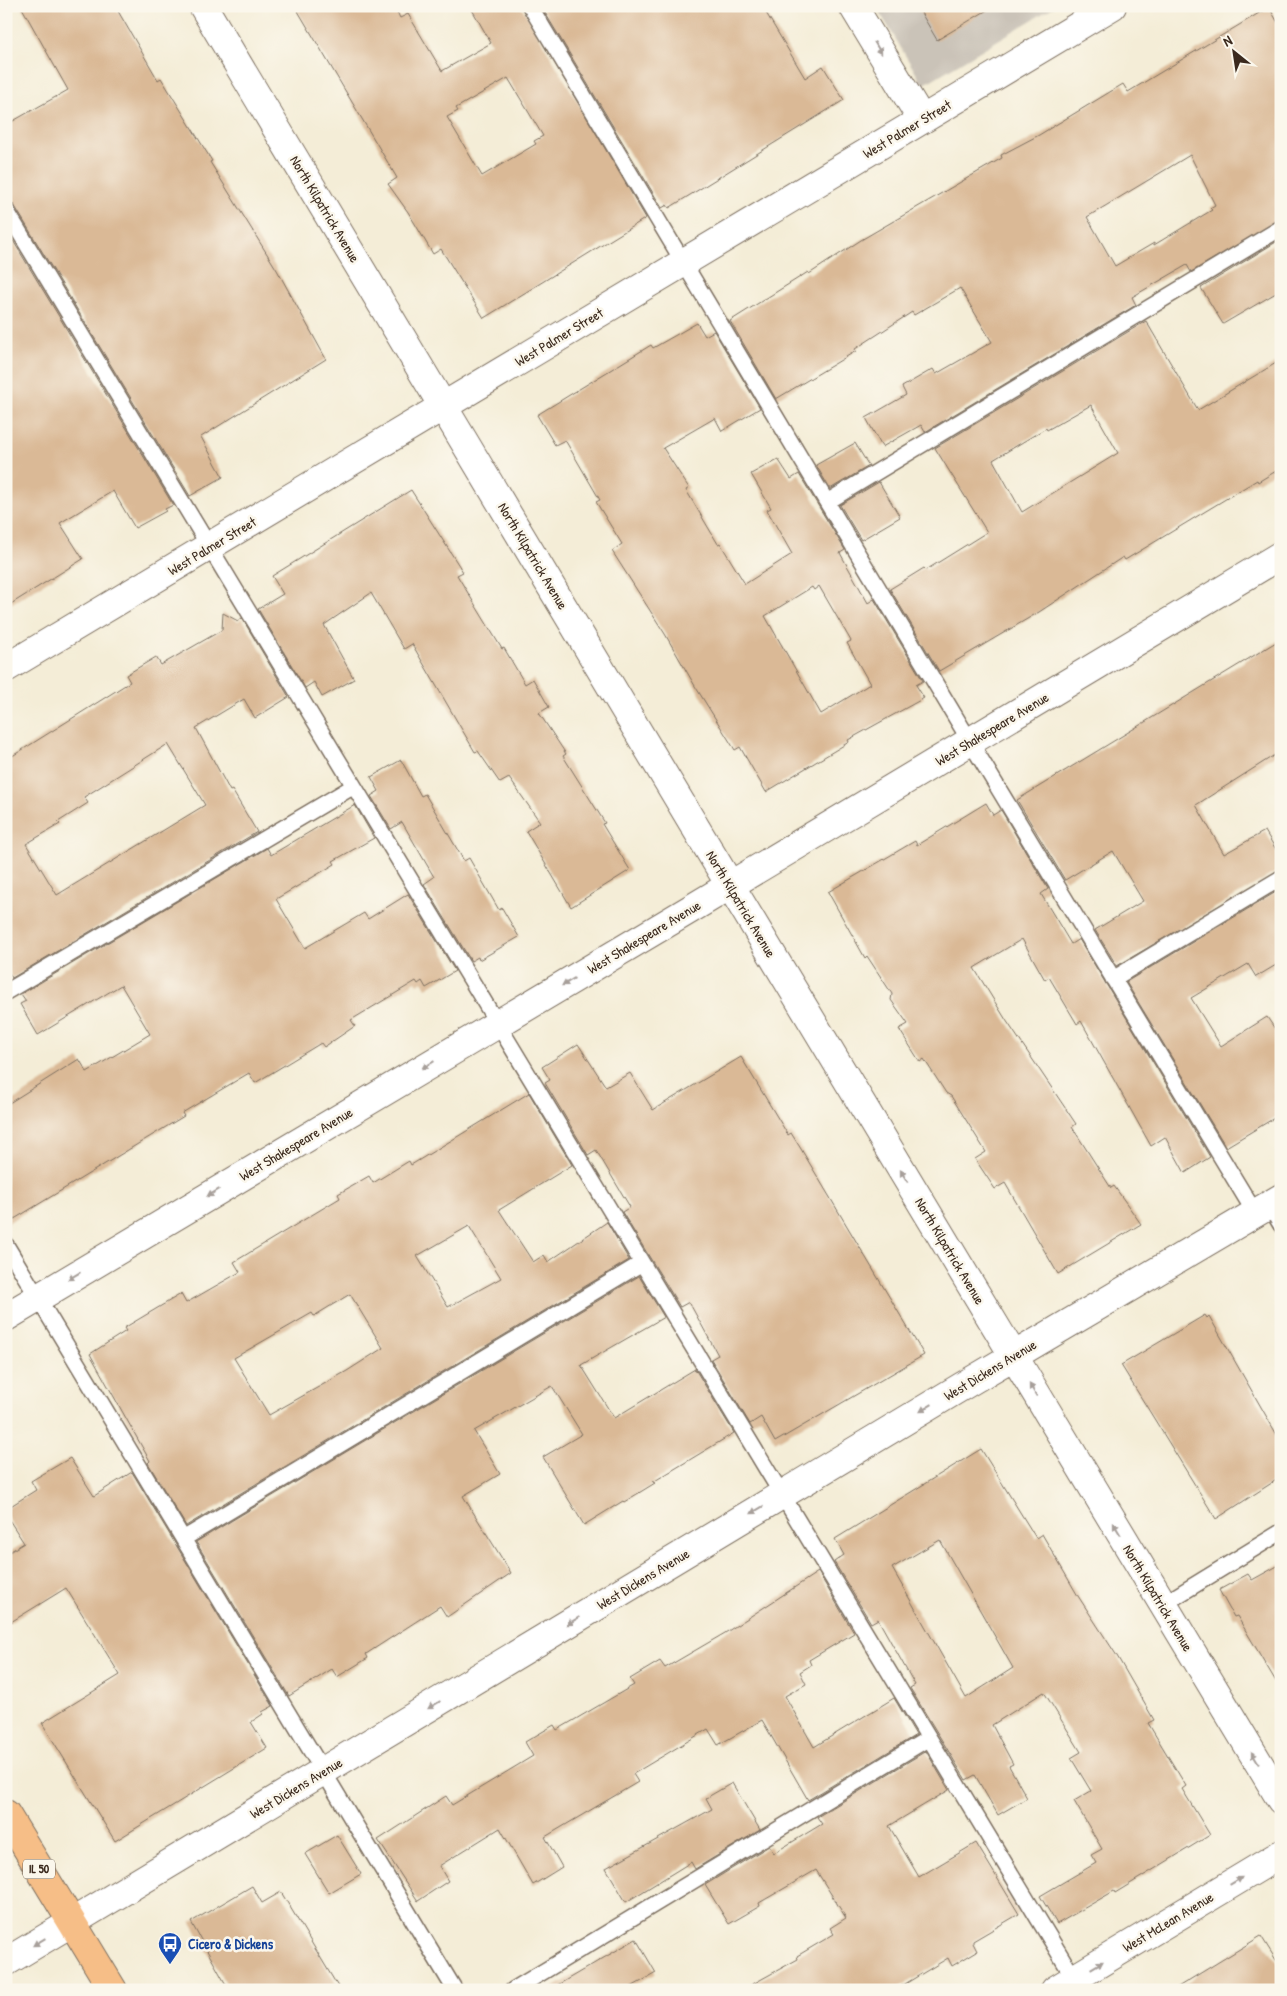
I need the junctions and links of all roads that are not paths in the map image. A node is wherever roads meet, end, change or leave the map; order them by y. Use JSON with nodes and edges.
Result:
{"nodes":[{"id":1,"x":203,"y":6,"type":"edge"},
{"id":2,"x":530,"y":6,"type":"edge"},
{"id":3,"x":853,"y":6,"type":"edge"},
{"id":4,"x":1112,"y":6,"type":"edge"},
{"id":5,"x":922,"y":120,"type":"junction"},
{"id":6,"x":6,"y":210,"type":"edge"},
{"id":7,"x":1281,"y":228,"type":"edge"},
{"id":8,"x":683,"y":263,"type":"junction"},
{"id":9,"x":444,"y":407,"type":"junction"},
{"id":10,"x":827,"y":502,"type":"junction"},
{"id":11,"x":210,"y":547,"type":"junction"},
{"id":12,"x":1281,"y":556,"type":"edge"},
{"id":13,"x":6,"y":668,"type":"edge"},
{"id":14,"x":970,"y":742,"type":"junction"},
{"id":15,"x":354,"y":786,"type":"junction"},
{"id":16,"x":1281,"y":878,"type":"edge"},
{"id":17,"x":730,"y":886,"type":"junction"},
{"id":18,"x":1113,"y":979,"type":"junction"},
{"id":19,"x":6,"y":992,"type":"edge"},
{"id":20,"x":498,"y":1024,"type":"junction"},
{"id":21,"x":1271,"y":1210,"type":"edge"},
{"id":22,"x":6,"y":1245,"type":"edge"},
{"id":23,"x":642,"y":1263,"type":"junction"},
{"id":24,"x":38,"y":1298,"type":"junction"},
{"id":25,"x":6,"y":1316,"type":"edge"},
{"id":26,"x":1013,"y":1356,"type":"junction"},
{"id":27,"x":782,"y":1495,"type":"junction"},
{"id":28,"x":1281,"y":1532,"type":"edge"},
{"id":29,"x":183,"y":1539,"type":"junction"},
{"id":30,"x":1162,"y":1605,"type":"junction"},
{"id":31,"x":929,"y":1738,"type":"junction"},
{"id":32,"x":323,"y":1771,"type":"junction"},
{"id":33,"x":1281,"y":1800,"type":"edge"},
{"id":34,"x":6,"y":1814,"type":"edge"},
{"id":35,"x":1281,"y":1854,"type":"edge"},
{"id":36,"x":72,"y":1923,"type":"junction"},
{"id":37,"x":6,"y":1962,"type":"edge"},
{"id":38,"x":1070,"y":1986,"type":"edge"},
{"id":39,"x":113,"y":1990,"type":"edge"},
{"id":40,"x":455,"y":1990,"type":"edge"},
{"id":41,"x":513,"y":1990,"type":"edge"}],
"edges":[{"from":1,"to":9,"type":"street","name":"North Kilpatrick Avenue"},
{"from":2,"to":8,"type":"lane"},
{"from":3,"to":5,"type":"street","one_way":true},
{"from":4,"to":5,"type":"street","name":"West Palmer Street"},
{"from":5,"to":8,"type":"street","name":"West Palmer Street"},
{"from":6,"to":11,"type":"lane"},
{"from":7,"to":10,"type":"lane"},
{"from":8,"to":9,"type":"street","name":"West Palmer Street"},
{"from":8,"to":10,"type":"lane"},
{"from":9,"to":11,"type":"street","name":"West Palmer Street"},
{"from":9,"to":17,"type":"street","name":"North Kilpatrick Avenue"},
{"from":10,"to":14,"type":"lane"},
{"from":11,"to":13,"type":"street","name":"West Palmer Street"},
{"from":11,"to":15,"type":"lane"},
{"from":12,"to":14,"type":"street","name":"West Shakespeare Avenue"},
{"from":14,"to":17,"type":"street","name":"West Shakespeare Avenue"},
{"from":14,"to":18,"type":"lane"},
{"from":15,"to":19,"type":"lane"},
{"from":15,"to":20,"type":"lane"},
{"from":16,"to":18,"type":"lane"},
{"from":17,"to":20,"type":"street","name":"West Shakespeare Avenue","one_way":true},
{"from":26,"to":17,"type":"street","name":"North Kilpatrick Avenue","one_way":true},
{"from":18,"to":21,"type":"lane"},
{"from":20,"to":23,"type":"lane"},
{"from":20,"to":24,"type":"street","name":"West Shakespeare Avenue","one_way":true},
{"from":21,"to":26,"type":"street","name":"West Dickens Avenue"},
{"from":22,"to":24,"type":"lane"},
{"from":23,"to":27,"type":"lane"},
{"from":23,"to":29,"type":"lane"},
{"from":24,"to":25,"type":"street","name":"West Shakespeare Avenue"},
{"from":24,"to":29,"type":"lane"},
{"from":26,"to":27,"type":"street","name":"West Dickens Avenue","one_way":true},
{"from":30,"to":26,"type":"street","name":"North Kilpatrick Avenue","one_way":true},
{"from":27,"to":31,"type":"lane"},
{"from":27,"to":32,"type":"street","name":"West Dickens Avenue","one_way":true},
{"from":28,"to":30,"type":"lane"},
{"from":29,"to":32,"type":"lane"},
{"from":33,"to":30,"type":"street","name":"North Kilpatrick Avenue","one_way":true},
{"from":31,"to":38,"type":"lane"},
{"from":31,"to":41,"type":"lane"},
{"from":32,"to":36,"type":"street","name":"West Dickens Avenue"},
{"from":32,"to":40,"type":"lane"},
{"from":34,"to":36,"type":"main road","number":"IL 50"},
{"from":38,"to":35,"type":"street","name":"West McLean Avenue","one_way":true},
{"from":36,"to":37,"type":"street","name":"West Dickens Avenue","one_way":true},
{"from":36,"to":39,"type":"main road","number":"IL 50"}]}
